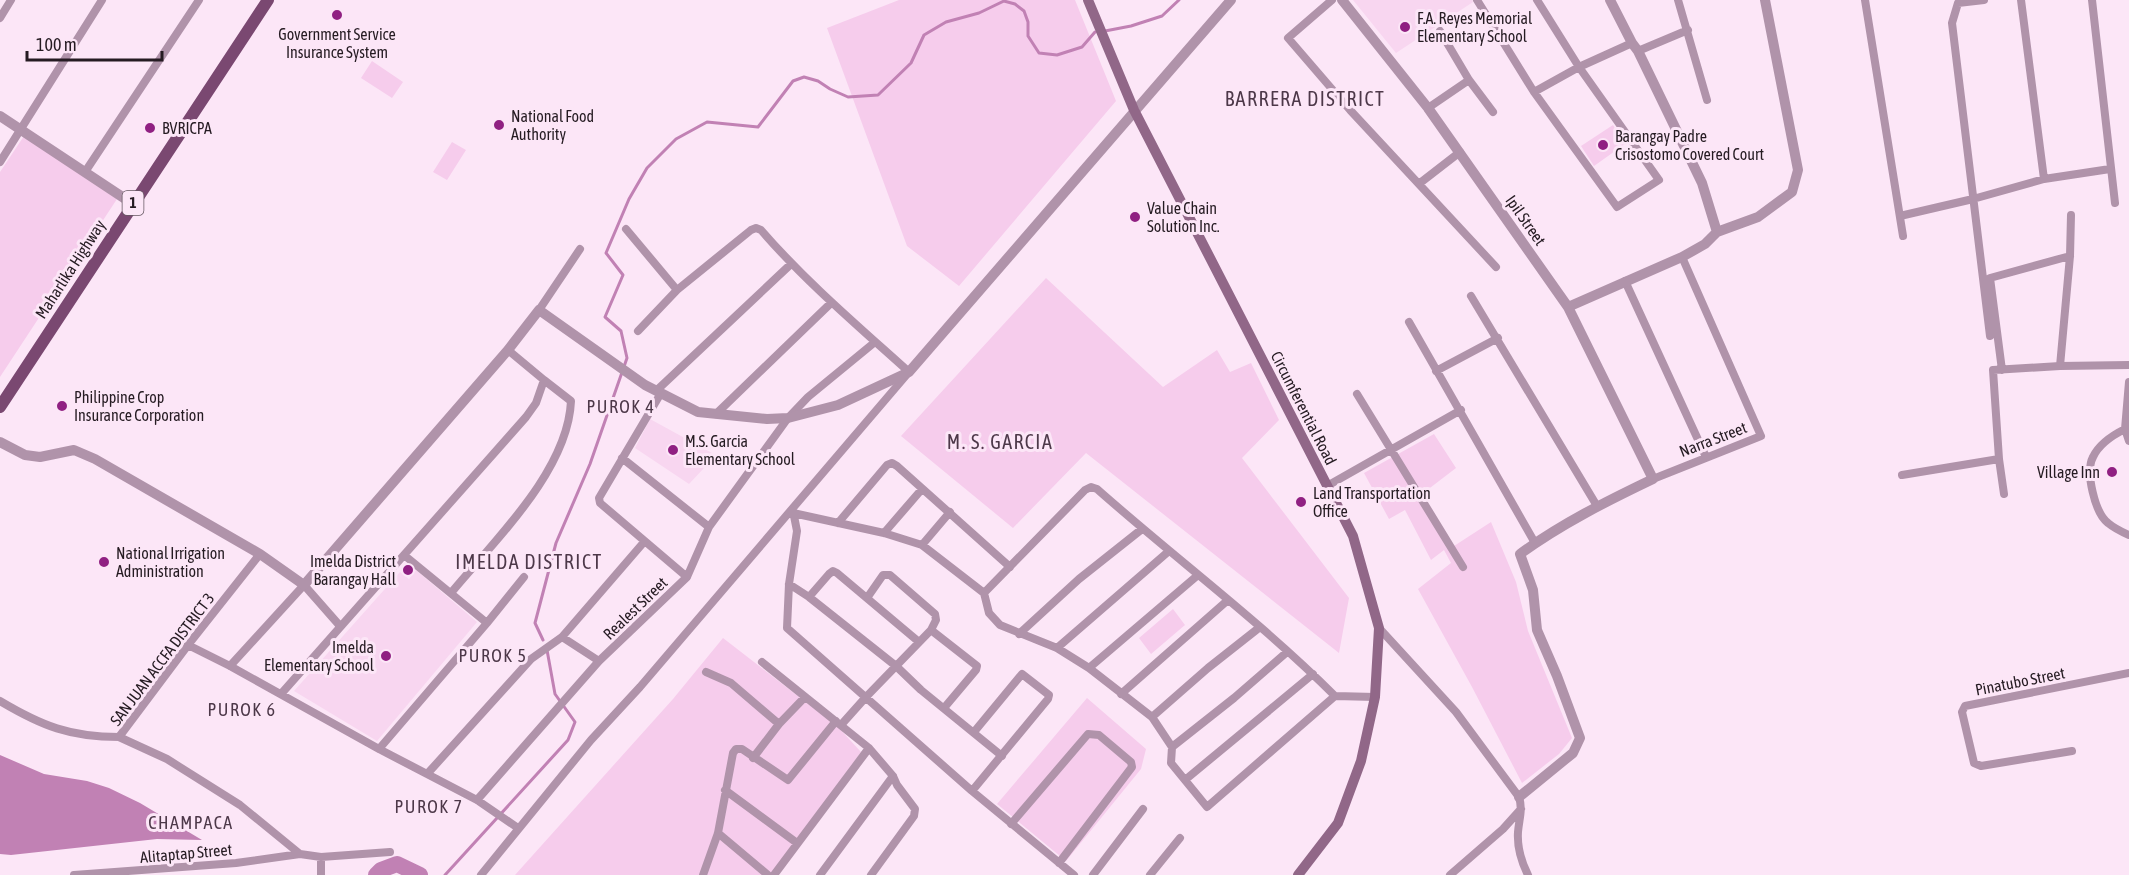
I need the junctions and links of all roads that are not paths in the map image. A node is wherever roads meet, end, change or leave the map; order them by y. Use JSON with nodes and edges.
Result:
{"nodes":[{"id":1,"x":11,"y":0,"type":"edge"},
{"id":2,"x":102,"y":0,"type":"edge"},
{"id":3,"x":199,"y":0,"type":"edge"},
{"id":4,"x":268,"y":0,"type":"edge"},
{"id":5,"x":1088,"y":0,"type":"edge"},
{"id":6,"x":1231,"y":0,"type":"edge"},
{"id":7,"x":1332,"y":0,"type":"edge"},
{"id":8,"x":1342,"y":0,"type":"edge"},
{"id":9,"x":1477,"y":0,"type":"edge"},
{"id":10,"x":1538,"y":0,"type":"edge"},
{"id":11,"x":1610,"y":0,"type":"edge"},
{"id":12,"x":1678,"y":0,"type":"edge"},
{"id":13,"x":1765,"y":0,"type":"edge"},
{"id":14,"x":1865,"y":0,"type":"edge"},
{"id":15,"x":1984,"y":0,"type":"edge"},
{"id":16,"x":2022,"y":0,"type":"edge"},
{"id":17,"x":2092,"y":0,"type":"edge"},
{"id":18,"x":0,"y":18,"type":"edge"},
{"id":19,"x":1688,"y":30,"type":"junction"},
{"id":20,"x":1440,"y":32,"type":"dead end"},
{"id":21,"x":1635,"y":47,"type":"junction"},
{"id":22,"x":1579,"y":67,"type":"junction"},
{"id":23,"x":1470,"y":80,"type":"junction"},
{"id":24,"x":1534,"y":92,"type":"junction"},
{"id":25,"x":1707,"y":100,"type":"dead end"},
{"id":26,"x":1428,"y":108,"type":"junction"},
{"id":27,"x":1134,"y":110,"type":"junction"},
{"id":28,"x":1493,"y":112,"type":"dead end"},
{"id":29,"x":0,"y":116,"type":"edge"},
{"id":30,"x":21,"y":130,"type":"junction"},
{"id":31,"x":1460,"y":152,"type":"junction"},
{"id":32,"x":0,"y":162,"type":"edge"},
{"id":33,"x":2110,"y":169,"type":"junction"},
{"id":34,"x":85,"y":172,"type":"junction"},
{"id":35,"x":2044,"y":179,"type":"junction"},
{"id":36,"x":1420,"y":183,"type":"junction"},
{"id":37,"x":1973,"y":199,"type":"junction"},
{"id":38,"x":2115,"y":203,"type":"dead end"},
{"id":39,"x":133,"y":204,"type":"junction"},
{"id":40,"x":2071,"y":215,"type":"dead end"},
{"id":41,"x":1900,"y":216,"type":"junction"},
{"id":42,"x":626,"y":229,"type":"dead end"},
{"id":43,"x":1717,"y":232,"type":"junction"},
{"id":44,"x":1903,"y":236,"type":"dead end"},
{"id":45,"x":579,"y":249,"type":"dead end"},
{"id":46,"x":2070,"y":256,"type":"junction"},
{"id":47,"x":1682,"y":257,"type":"junction"},
{"id":48,"x":791,"y":264,"type":"junction"},
{"id":49,"x":1496,"y":267,"type":"dead end"},
{"id":50,"x":1625,"y":281,"type":"junction"},
{"id":51,"x":677,"y":290,"type":"junction"},
{"id":52,"x":1471,"y":296,"type":"dead end"},
{"id":53,"x":831,"y":303,"type":"junction"},
{"id":54,"x":1568,"y":307,"type":"junction"},
{"id":55,"x":539,"y":310,"type":"junction"},
{"id":56,"x":1409,"y":322,"type":"dead end"},
{"id":57,"x":638,"y":331,"type":"dead end"},
{"id":58,"x":1990,"y":336,"type":"dead end"},
{"id":59,"x":1498,"y":338,"type":"junction"},
{"id":60,"x":875,"y":342,"type":"junction"},
{"id":61,"x":508,"y":350,"type":"junction"},
{"id":62,"x":2129,"y":365,"type":"edge"},
{"id":63,"x":2060,"y":366,"type":"junction"},
{"id":64,"x":2002,"y":370,"type":"junction"},
{"id":65,"x":1437,"y":371,"type":"junction"},
{"id":66,"x":909,"y":372,"type":"junction"},
{"id":67,"x":544,"y":380,"type":"junction"},
{"id":68,"x":2129,"y":381,"type":"edge"},
{"id":69,"x":658,"y":392,"type":"junction"},
{"id":70,"x":1357,"y":394,"type":"dead end"},
{"id":71,"x":0,"y":407,"type":"edge"},
{"id":72,"x":1461,"y":410,"type":"junction"},
{"id":73,"x":716,"y":414,"type":"junction"},
{"id":74,"x":788,"y":418,"type":"junction"},
{"id":75,"x":2125,"y":429,"type":"junction"},
{"id":76,"x":2129,"y":441,"type":"edge"},
{"id":77,"x":0,"y":442,"type":"edge"},
{"id":78,"x":1391,"y":450,"type":"junction"},
{"id":79,"x":1706,"y":457,"type":"junction"},
{"id":80,"x":621,"y":458,"type":"junction"},
{"id":81,"x":1999,"y":459,"type":"junction"},
{"id":82,"x":1902,"y":475,"type":"dead end"},
{"id":83,"x":1653,"y":479,"type":"junction"},
{"id":84,"x":1327,"y":486,"type":"junction"},
{"id":85,"x":922,"y":489,"type":"junction"},
{"id":86,"x":2004,"y":494,"type":"dead end"},
{"id":87,"x":1597,"y":506,"type":"junction"},
{"id":88,"x":793,"y":511,"type":"junction"},
{"id":89,"x":950,"y":512,"type":"junction"},
{"id":90,"x":838,"y":523,"type":"junction"},
{"id":91,"x":709,"y":527,"type":"junction"},
{"id":92,"x":1142,"y":529,"type":"junction"},
{"id":93,"x":884,"y":533,"type":"junction"},
{"id":94,"x":2129,"y":535,"type":"edge"},
{"id":95,"x":644,"y":542,"type":"junction"},
{"id":96,"x":1535,"y":543,"type":"junction"},
{"id":97,"x":922,"y":545,"type":"junction"},
{"id":98,"x":1169,"y":551,"type":"junction"},
{"id":99,"x":260,"y":554,"type":"junction"},
{"id":100,"x":404,"y":555,"type":"junction"},
{"id":101,"x":1010,"y":567,"type":"junction"},
{"id":102,"x":1463,"y":567,"type":"dead end"},
{"id":103,"x":1198,"y":575,"type":"junction"},
{"id":104,"x":524,"y":577,"type":"dead end"},
{"id":105,"x":687,"y":577,"type":"junction"},
{"id":106,"x":789,"y":584,"type":"junction"},
{"id":107,"x":304,"y":585,"type":"junction"},
{"id":108,"x":451,"y":592,"type":"junction"},
{"id":109,"x":984,"y":592,"type":"junction"},
{"id":110,"x":809,"y":597,"type":"junction"},
{"id":111,"x":867,"y":598,"type":"junction"},
{"id":112,"x":1228,"y":600,"type":"junction"},
{"id":113,"x":487,"y":623,"type":"junction"},
{"id":114,"x":340,"y":626,"type":"junction"},
{"id":115,"x":1260,"y":627,"type":"junction"},
{"id":116,"x":1379,"y":628,"type":"junction"},
{"id":117,"x":931,"y":630,"type":"junction"},
{"id":118,"x":1019,"y":634,"type":"junction"},
{"id":119,"x":562,"y":637,"type":"junction"},
{"id":120,"x":919,"y":642,"type":"junction"},
{"id":121,"x":188,"y":645,"type":"junction"},
{"id":122,"x":1057,"y":648,"type":"junction"},
{"id":123,"x":1287,"y":652,"type":"junction"},
{"id":124,"x":599,"y":661,"type":"junction"},
{"id":125,"x":762,"y":662,"type":"dead end"},
{"id":126,"x":230,"y":666,"type":"junction"},
{"id":127,"x":896,"y":666,"type":"junction"},
{"id":128,"x":1089,"y":668,"type":"junction"},
{"id":129,"x":706,"y":672,"type":"dead end"},
{"id":130,"x":2129,"y":673,"type":"edge"},
{"id":131,"x":1314,"y":674,"type":"junction"},
{"id":132,"x":281,"y":694,"type":"junction"},
{"id":133,"x":1121,"y":694,"type":"junction"},
{"id":134,"x":1335,"y":696,"type":"junction"},
{"id":135,"x":805,"y":697,"type":"junction"},
{"id":136,"x":866,"y":697,"type":"junction"},
{"id":137,"x":1374,"y":698,"type":"junction"},
{"id":138,"x":0,"y":701,"type":"edge"},
{"id":139,"x":944,"y":708,"type":"junction"},
{"id":140,"x":1152,"y":717,"type":"junction"},
{"id":141,"x":838,"y":723,"type":"junction"},
{"id":142,"x":779,"y":724,"type":"junction"},
{"id":143,"x":974,"y":732,"type":"junction"},
{"id":144,"x":119,"y":737,"type":"junction"},
{"id":145,"x":1172,"y":747,"type":"junction"},
{"id":146,"x":869,"y":748,"type":"junction"},
{"id":147,"x":379,"y":749,"type":"junction"},
{"id":148,"x":2072,"y":751,"type":"dead end"},
{"id":149,"x":1002,"y":756,"type":"junction"},
{"id":150,"x":753,"y":758,"type":"junction"},
{"id":151,"x":428,"y":774,"type":"junction"},
{"id":152,"x":893,"y":776,"type":"junction"},
{"id":153,"x":1185,"y":780,"type":"junction"},
{"id":154,"x":725,"y":790,"type":"junction"},
{"id":155,"x":972,"y":791,"type":"junction"},
{"id":156,"x":1519,"y":797,"type":"junction"},
{"id":157,"x":477,"y":800,"type":"junction"},
{"id":158,"x":1143,"y":809,"type":"dead end"},
{"id":159,"x":1522,"y":809,"type":"junction"},
{"id":160,"x":1011,"y":824,"type":"junction"},
{"id":161,"x":518,"y":828,"type":"junction"},
{"id":162,"x":718,"y":833,"type":"junction"},
{"id":163,"x":1179,"y":838,"type":"dead end"},
{"id":164,"x":797,"y":843,"type":"junction"},
{"id":165,"x":390,"y":852,"type":"dead end"},
{"id":166,"x":300,"y":854,"type":"junction"},
{"id":167,"x":321,"y":857,"type":"junction"},
{"id":168,"x":1059,"y":863,"type":"junction"},
{"id":169,"x":74,"y":875,"type":"edge"},
{"id":170,"x":321,"y":875,"type":"edge"},
{"id":171,"x":481,"y":875,"type":"edge"},
{"id":172,"x":703,"y":875,"type":"edge"},
{"id":173,"x":768,"y":875,"type":"edge"},
{"id":174,"x":774,"y":875,"type":"edge"},
{"id":175,"x":820,"y":875,"type":"edge"},
{"id":176,"x":871,"y":875,"type":"edge"},
{"id":177,"x":1074,"y":875,"type":"edge"},
{"id":178,"x":1093,"y":875,"type":"edge"},
{"id":179,"x":1150,"y":875,"type":"edge"},
{"id":180,"x":1298,"y":875,"type":"edge"},
{"id":181,"x":1450,"y":875,"type":"edge"},
{"id":182,"x":1528,"y":875,"type":"edge"}],
"edges":[{"from":1,"to":18,"type":"street"},
{"from":2,"to":30,"type":"street"},
{"from":3,"to":34,"type":"street"},
{"from":4,"to":39,"type":"main road","name":"Maharlika Highway","number":"1"},
{"from":5,"to":27,"type":"main road","name":"Circumferential Road"},
{"from":6,"to":27,"type":"street"},
{"from":7,"to":36,"type":"street"},
{"from":8,"to":26,"type":"street","name":"Ipil Street"},
{"from":9,"to":24,"type":"street"},
{"from":10,"to":22,"type":"street"},
{"from":11,"to":21,"type":"street"},
{"from":12,"to":19,"type":"street"},
{"from":13,"to":43,"type":"street"},
{"from":14,"to":41,"type":"street"},
{"from":15,"to":37,"type":"street"},
{"from":16,"to":35,"type":"street"},
{"from":17,"to":33,"type":"street"},
{"from":19,"to":21,"type":"street"},
{"from":19,"to":25,"type":"street"},
{"from":20,"to":23,"type":"street"},
{"from":21,"to":22,"type":"street"},
{"from":21,"to":43,"type":"street"},
{"from":22,"to":24,"type":"street"},
{"from":22,"to":24,"type":"street"},
{"from":23,"to":26,"type":"street"},
{"from":23,"to":28,"type":"street"},
{"from":26,"to":31,"type":"street","name":"Ipil Street"},
{"from":27,"to":66,"type":"street"},
{"from":27,"to":84,"type":"main road","name":"Circumferential Road"},
{"from":29,"to":30,"type":"street"},
{"from":30,"to":32,"type":"street"},
{"from":30,"to":34,"type":"street"},
{"from":31,"to":36,"type":"street"},
{"from":31,"to":54,"type":"street","name":"Ipil Street"},
{"from":33,"to":35,"type":"street"},
{"from":33,"to":38,"type":"street"},
{"from":34,"to":39,"type":"street"},
{"from":35,"to":37,"type":"street"},
{"from":36,"to":49,"type":"street"},
{"from":37,"to":41,"type":"street"},
{"from":37,"to":58,"type":"street"},
{"from":39,"to":71,"type":"main road","name":"Maharlika Highway","number":"1"},
{"from":40,"to":46,"type":"street"},
{"from":41,"to":44,"type":"street"},
{"from":42,"to":51,"type":"street"},
{"from":43,"to":47,"type":"street"},
{"from":45,"to":55,"type":"street"},
{"from":46,"to":63,"type":"street"},
{"from":46,"to":64,"type":"street"},
{"from":47,"to":50,"type":"street"},
{"from":47,"to":79,"type":"street","name":"Narra Street"},
{"from":48,"to":51,"type":"street"},
{"from":48,"to":53,"type":"street"},
{"from":48,"to":69,"type":"street"},
{"from":50,"to":54,"type":"street"},
{"from":50,"to":79,"type":"street"},
{"from":51,"to":57,"type":"street"},
{"from":52,"to":59,"type":"street"},
{"from":53,"to":60,"type":"street"},
{"from":53,"to":73,"type":"street"},
{"from":54,"to":83,"type":"street","name":"Ipil Street"},
{"from":55,"to":61,"type":"street"},
{"from":55,"to":69,"type":"street"},
{"from":56,"to":65,"type":"street"},
{"from":59,"to":65,"type":"street"},
{"from":59,"to":87,"type":"street"},
{"from":60,"to":66,"type":"street"},
{"from":60,"to":74,"type":"street","name":"Realest Street"},
{"from":61,"to":67,"type":"street"},
{"from":61,"to":107,"type":"street"},
{"from":62,"to":63,"type":"street"},
{"from":63,"to":64,"type":"street"},
{"from":64,"to":81,"type":"street"},
{"from":65,"to":72,"type":"street"},
{"from":66,"to":74,"type":"street"},
{"from":66,"to":88,"type":"street"},
{"from":67,"to":100,"type":"street"},
{"from":67,"to":108,"type":"street"},
{"from":68,"to":75,"type":"street"},
{"from":69,"to":73,"type":"street"},
{"from":69,"to":80,"type":"street"},
{"from":70,"to":78,"type":"street"},
{"from":72,"to":78,"type":"street"},
{"from":72,"to":96,"type":"street"},
{"from":73,"to":74,"type":"street"},
{"from":74,"to":91,"type":"street","name":"Realest Street"},
{"from":75,"to":76,"type":"street"},
{"from":75,"to":94,"type":"street"},
{"from":77,"to":99,"type":"street"},
{"from":78,"to":84,"type":"street"},
{"from":78,"to":102,"type":"street"},
{"from":79,"to":83,"type":"street","name":"Narra Street"},
{"from":80,"to":91,"type":"street"},
{"from":80,"to":95,"type":"street"},
{"from":81,"to":82,"type":"street"},
{"from":81,"to":86,"type":"street"},
{"from":83,"to":87,"type":"street","name":"Narra Street"},
{"from":84,"to":116,"type":"main road","name":"Circumferential Road"},
{"from":85,"to":89,"type":"street"},
{"from":85,"to":90,"type":"street"},
{"from":85,"to":93,"type":"street"},
{"from":87,"to":96,"type":"street","name":"Narra Street"},
{"from":88,"to":90,"type":"street"},
{"from":88,"to":106,"type":"street"},
{"from":88,"to":161,"type":"street"},
{"from":89,"to":97,"type":"street"},
{"from":89,"to":101,"type":"street"},
{"from":90,"to":93,"type":"street"},
{"from":91,"to":105,"type":"street","name":"Realest Street"},
{"from":92,"to":98,"type":"street"},
{"from":92,"to":101,"type":"street"},
{"from":92,"to":118,"type":"street"},
{"from":93,"to":97,"type":"street"},
{"from":95,"to":105,"type":"street"},
{"from":95,"to":119,"type":"street"},
{"from":96,"to":156,"type":"street"},
{"from":97,"to":109,"type":"street"},
{"from":98,"to":103,"type":"street"},
{"from":98,"to":122,"type":"street"},
{"from":99,"to":107,"type":"street"},
{"from":99,"to":121,"type":"street","name":"SAN JUAN ACCFA DISTRICT 3"},
{"from":100,"to":108,"type":"street"},
{"from":100,"to":114,"type":"street"},
{"from":101,"to":109,"type":"street"},
{"from":103,"to":112,"type":"street"},
{"from":103,"to":128,"type":"street"},
{"from":104,"to":113,"type":"street"},
{"from":105,"to":124,"type":"street","name":"Realest Street"},
{"from":106,"to":110,"type":"street"},
{"from":106,"to":136,"type":"street"},
{"from":107,"to":114,"type":"street"},
{"from":107,"to":126,"type":"street"},
{"from":108,"to":113,"type":"street"},
{"from":109,"to":118,"type":"street"},
{"from":110,"to":111,"type":"street"},
{"from":110,"to":127,"type":"street"},
{"from":111,"to":117,"type":"street"},
{"from":111,"to":120,"type":"street"},
{"from":112,"to":115,"type":"street"},
{"from":112,"to":133,"type":"street"},
{"from":113,"to":147,"type":"street"},
{"from":114,"to":132,"type":"street"},
{"from":115,"to":123,"type":"street"},
{"from":115,"to":140,"type":"street"},
{"from":116,"to":137,"type":"main road","name":"Circumferential Road"},
{"from":116,"to":156,"type":"street"},
{"from":117,"to":120,"type":"street"},
{"from":117,"to":139,"type":"street"},
{"from":118,"to":122,"type":"street"},
{"from":119,"to":124,"type":"street"},
{"from":119,"to":151,"type":"street"},
{"from":120,"to":127,"type":"street"},
{"from":121,"to":126,"type":"street"},
{"from":121,"to":144,"type":"street","name":"SAN JUAN ACCFA DISTRICT 3"},
{"from":122,"to":128,"type":"street"},
{"from":123,"to":131,"type":"street"},
{"from":123,"to":145,"type":"street"},
{"from":124,"to":157,"type":"street","name":"Realest Street"},
{"from":125,"to":135,"type":"street"},
{"from":126,"to":132,"type":"street"},
{"from":127,"to":136,"type":"street"},
{"from":127,"to":139,"type":"street"},
{"from":128,"to":133,"type":"street"},
{"from":129,"to":142,"type":"street"},
{"from":130,"to":148,"type":"street","name":"Pinatubo Street"},
{"from":131,"to":134,"type":"street"},
{"from":131,"to":153,"type":"street"},
{"from":132,"to":147,"type":"street"},
{"from":133,"to":140,"type":"street"},
{"from":134,"to":137,"type":"street"},
{"from":134,"to":153,"type":"street"},
{"from":135,"to":141,"type":"street"},
{"from":135,"to":142,"type":"street"},
{"from":136,"to":141,"type":"street"},
{"from":136,"to":155,"type":"street"},
{"from":137,"to":180,"type":"main road","name":"Circumferential Road"},
{"from":138,"to":144,"type":"street","name":"SAN JUAN ACCFA DISTRICT 3"},
{"from":139,"to":143,"type":"street"},
{"from":140,"to":145,"type":"street"},
{"from":141,"to":146,"type":"street"},
{"from":141,"to":150,"type":"street"},
{"from":142,"to":150,"type":"street"},
{"from":143,"to":149,"type":"street"},
{"from":143,"to":149,"type":"street"},
{"from":144,"to":166,"type":"street"},
{"from":145,"to":153,"type":"street"},
{"from":146,"to":152,"type":"street"},
{"from":146,"to":164,"type":"street"},
{"from":147,"to":151,"type":"street"},
{"from":149,"to":155,"type":"street"},
{"from":150,"to":154,"type":"street"},
{"from":151,"to":157,"type":"street"},
{"from":152,"to":175,"type":"street"},
{"from":152,"to":176,"type":"street"},
{"from":154,"to":162,"type":"street"},
{"from":154,"to":164,"type":"street"},
{"from":155,"to":160,"type":"street"},
{"from":156,"to":159,"type":"street"},
{"from":157,"to":161,"type":"street"},
{"from":158,"to":178,"type":"street"},
{"from":159,"to":181,"type":"street"},
{"from":159,"to":182,"type":"street"},
{"from":160,"to":168,"type":"street"},
{"from":160,"to":168,"type":"street"},
{"from":161,"to":171,"type":"street"},
{"from":162,"to":172,"type":"street"},
{"from":162,"to":173,"type":"street"},
{"from":163,"to":179,"type":"street"},
{"from":164,"to":174,"type":"street"},
{"from":165,"to":167,"type":"street","name":"Alitaptap Street"},
{"from":166,"to":167,"type":"street","name":"Alitaptap Street"},
{"from":166,"to":169,"type":"street","name":"Alitaptap Street"},
{"from":167,"to":170,"type":"street"},
{"from":168,"to":177,"type":"street"}]}
